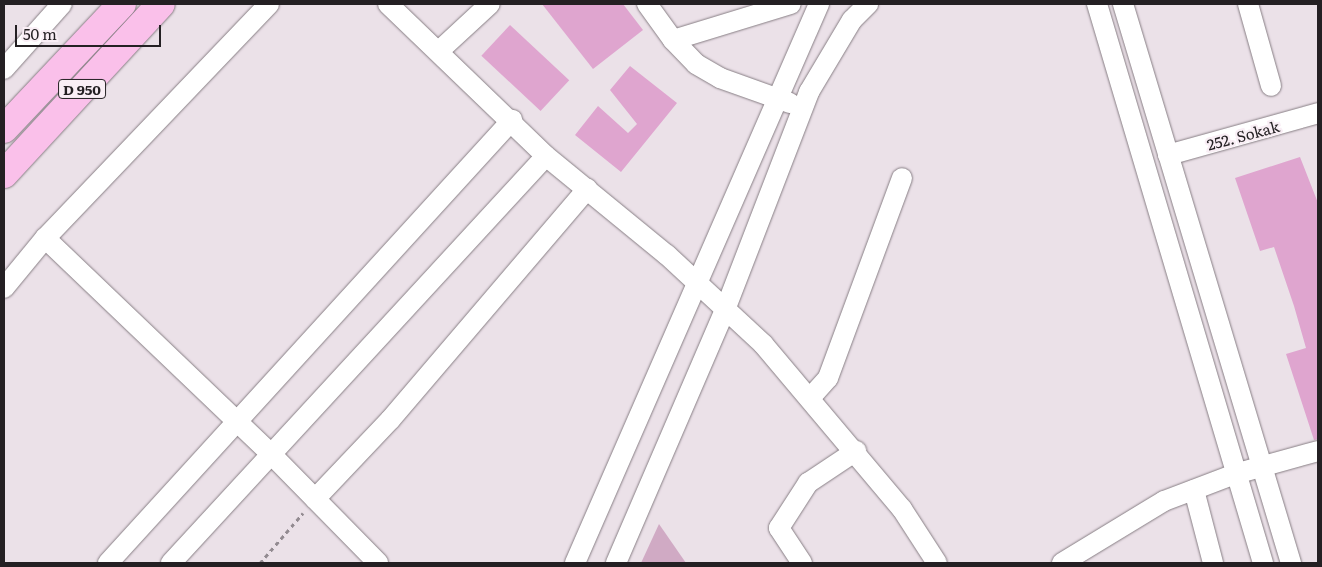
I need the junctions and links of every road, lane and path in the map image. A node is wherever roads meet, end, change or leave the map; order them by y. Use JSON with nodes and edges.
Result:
{"nodes":[{"id":1,"x":62,"y":4,"type":"edge"},
{"id":2,"x":122,"y":4,"type":"edge"},
{"id":3,"x":161,"y":4,"type":"edge"},
{"id":4,"x":269,"y":4,"type":"edge"},
{"id":5,"x":388,"y":4,"type":"edge"},
{"id":6,"x":490,"y":4,"type":"edge"},
{"id":7,"x":647,"y":4,"type":"edge"},
{"id":8,"x":791,"y":4,"type":"edge"},
{"id":9,"x":819,"y":4,"type":"edge"},
{"id":10,"x":868,"y":4,"type":"edge"},
{"id":11,"x":1097,"y":4,"type":"edge"},
{"id":12,"x":1123,"y":4,"type":"edge"},
{"id":13,"x":1248,"y":4,"type":"edge"},
{"id":14,"x":673,"y":40,"type":"junction"},
{"id":15,"x":439,"y":51,"type":"junction"},
{"id":16,"x":4,"y":69,"type":"edge"},
{"id":17,"x":1271,"y":86,"type":"dead end"},
{"id":18,"x":778,"y":99,"type":"junction"},
{"id":19,"x":803,"y":108,"type":"junction"},
{"id":20,"x":1318,"y":113,"type":"edge"},
{"id":21,"x":512,"y":120,"type":"junction"},
{"id":22,"x":4,"y":129,"type":"edge"},
{"id":23,"x":546,"y":156,"type":"junction"},
{"id":24,"x":1168,"y":156,"type":"junction"},
{"id":25,"x":4,"y":174,"type":"edge"},
{"id":26,"x":902,"y":178,"type":"dead end"},
{"id":27,"x":587,"y":189,"type":"junction"},
{"id":28,"x":46,"y":238,"type":"junction"},
{"id":29,"x":699,"y":285,"type":"junction"},
{"id":30,"x":4,"y":288,"type":"edge"},
{"id":31,"x":725,"y":310,"type":"junction"},
{"id":32,"x":811,"y":397,"type":"junction"},
{"id":33,"x":237,"y":422,"type":"junction"},
{"id":34,"x":856,"y":451,"type":"junction"},
{"id":35,"x":1318,"y":452,"type":"edge"},
{"id":36,"x":271,"y":454,"type":"junction"},
{"id":37,"x":1262,"y":469,"type":"junction"},
{"id":38,"x":1235,"y":474,"type":"junction"},
{"id":39,"x":1194,"y":490,"type":"junction"},
{"id":40,"x":315,"y":499,"type":"junction"},
{"id":41,"x":108,"y":563,"type":"edge"},
{"id":42,"x":171,"y":563,"type":"edge"},
{"id":43,"x":260,"y":563,"type":"edge"},
{"id":44,"x":378,"y":563,"type":"edge"},
{"id":45,"x":575,"y":563,"type":"edge"},
{"id":46,"x":616,"y":563,"type":"edge"},
{"id":47,"x":802,"y":563,"type":"edge"},
{"id":48,"x":937,"y":563,"type":"edge"},
{"id":49,"x":1062,"y":563,"type":"edge"},
{"id":50,"x":1213,"y":563,"type":"edge"},
{"id":51,"x":1263,"y":563,"type":"edge"},
{"id":52,"x":1291,"y":563,"type":"edge"}],
"edges":[{"from":1,"to":16,"type":"street"},
{"from":2,"to":22,"type":"highway","number":"D 950"},
{"from":3,"to":25,"type":"highway","number":"D 950"},
{"from":4,"to":28,"type":"street"},
{"from":5,"to":15,"type":"street"},
{"from":6,"to":15,"type":"street"},
{"from":7,"to":14,"type":"street"},
{"from":8,"to":14,"type":"street"},
{"from":9,"to":18,"type":"street"},
{"from":10,"to":19,"type":"street"},
{"from":11,"to":38,"type":"street"},
{"from":12,"to":24,"type":"street"},
{"from":13,"to":17,"type":"street"},
{"from":14,"to":18,"type":"street"},
{"from":15,"to":21,"type":"street"},
{"from":18,"to":19,"type":"street"},
{"from":18,"to":29,"type":"street"},
{"from":19,"to":31,"type":"street"},
{"from":20,"to":24,"type":"street","name":"252. Sokak"},
{"from":21,"to":23,"type":"street"},
{"from":21,"to":33,"type":"street"},
{"from":23,"to":27,"type":"street"},
{"from":23,"to":36,"type":"street"},
{"from":24,"to":37,"type":"street"},
{"from":26,"to":32,"type":"street"},
{"from":27,"to":29,"type":"street"},
{"from":27,"to":40,"type":"street"},
{"from":28,"to":30,"type":"street"},
{"from":28,"to":33,"type":"street"},
{"from":29,"to":31,"type":"street"},
{"from":29,"to":45,"type":"street"},
{"from":31,"to":32,"type":"street"},
{"from":31,"to":46,"type":"street"},
{"from":32,"to":34,"type":"street"},
{"from":33,"to":36,"type":"street"},
{"from":33,"to":41,"type":"street"},
{"from":34,"to":47,"type":"street"},
{"from":34,"to":48,"type":"street"},
{"from":35,"to":37,"type":"street"},
{"from":36,"to":40,"type":"street"},
{"from":36,"to":42,"type":"street"},
{"from":37,"to":38,"type":"street"},
{"from":37,"to":52,"type":"street"},
{"from":38,"to":39,"type":"street"},
{"from":38,"to":51,"type":"street"},
{"from":39,"to":49,"type":"street"},
{"from":39,"to":50,"type":"street"},
{"from":40,"to":43,"type":"path"},
{"from":40,"to":44,"type":"street"}]}
